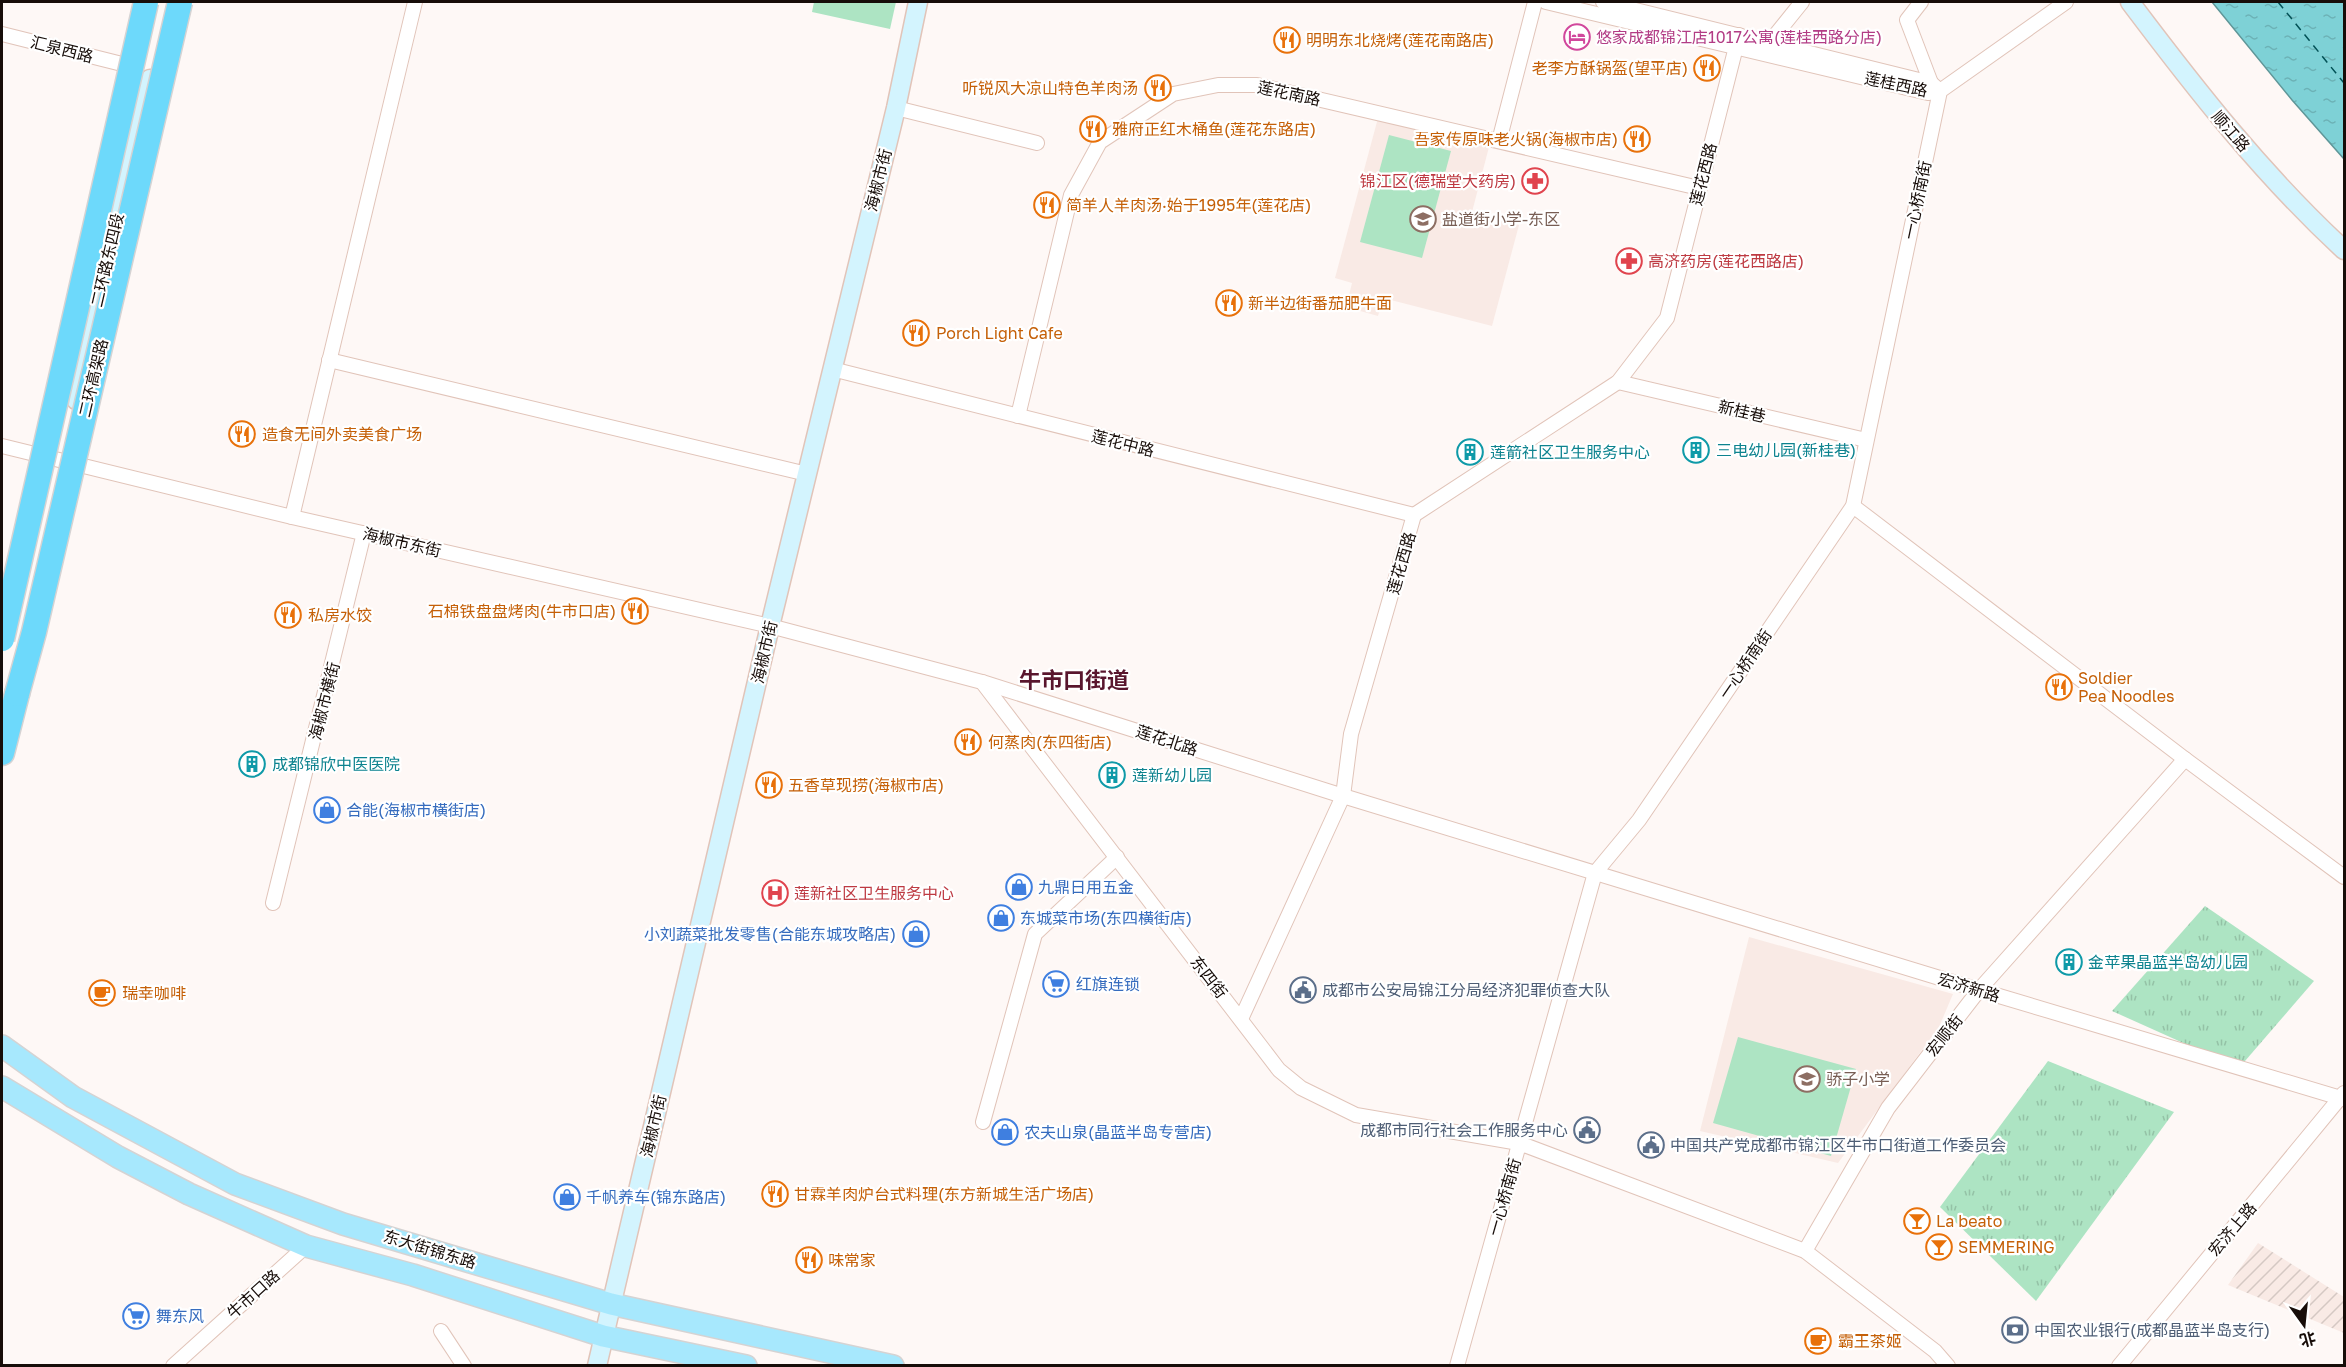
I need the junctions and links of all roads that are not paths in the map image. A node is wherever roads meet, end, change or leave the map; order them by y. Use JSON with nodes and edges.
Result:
{"nodes":[{"id":1,"x":140,"y":2,"type":"edge"},
{"id":2,"x":146,"y":2,"type":"edge"},
{"id":3,"x":168,"y":2,"type":"edge"},
{"id":4,"x":180,"y":2,"type":"edge"},
{"id":5,"x":415,"y":2,"type":"edge"},
{"id":6,"x":918,"y":2,"type":"edge"},
{"id":7,"x":1535,"y":2,"type":"edge"},
{"id":8,"x":1546,"y":2,"type":"edge"},
{"id":9,"x":1603,"y":2,"type":"edge"},
{"id":10,"x":1802,"y":2,"type":"edge"},
{"id":11,"x":1921,"y":2,"type":"edge"},
{"id":12,"x":2066,"y":2,"type":"edge"},
{"id":13,"x":2130,"y":2,"type":"edge"},
{"id":14,"x":2144,"y":2,"type":"edge"},
{"id":15,"x":2,"y":34,"type":"edge"},
{"id":16,"x":1737,"y":41,"type":"junction"},
{"id":17,"x":1769,"y":43,"type":"junction"},
{"id":18,"x":135,"y":69,"type":"junction"},
{"id":19,"x":1936,"y":87,"type":"junction"},
{"id":20,"x":896,"y":108,"type":"junction"},
{"id":21,"x":1499,"y":141,"type":"junction"},
{"id":22,"x":1037,"y":144,"type":"dead end"},
{"id":23,"x":1699,"y":188,"type":"junction"},
{"id":24,"x":2344,"y":234,"type":"edge"},
{"id":25,"x":2344,"y":250,"type":"edge"},
{"id":26,"x":329,"y":360,"type":"junction"},
{"id":27,"x":832,"y":369,"type":"junction"},
{"id":28,"x":1618,"y":382,"type":"junction"},
{"id":29,"x":1018,"y":416,"type":"junction"},
{"id":30,"x":1866,"y":440,"type":"junction"},
{"id":31,"x":2,"y":446,"type":"edge"},
{"id":32,"x":34,"y":454,"type":"junction"},
{"id":33,"x":63,"y":461,"type":"junction"},
{"id":34,"x":807,"y":474,"type":"junction"},
{"id":35,"x":1853,"y":506,"type":"junction"},
{"id":36,"x":1414,"y":516,"type":"junction"},
{"id":37,"x":292,"y":517,"type":"junction"},
{"id":38,"x":364,"y":533,"type":"junction"},
{"id":39,"x":2,"y":567,"type":"edge"},
{"id":40,"x":2,"y":597,"type":"edge"},
{"id":41,"x":770,"y":626,"type":"junction"},
{"id":42,"x":34,"y":632,"type":"junction"},
{"id":43,"x":2,"y":639,"type":"edge"},
{"id":44,"x":982,"y":682,"type":"junction"},
{"id":45,"x":2,"y":729,"type":"edge"},
{"id":46,"x":2,"y":753,"type":"edge"},
{"id":47,"x":2185,"y":759,"type":"junction"},
{"id":48,"x":1343,"y":796,"type":"junction"},
{"id":49,"x":1117,"y":857,"type":"junction"},
{"id":50,"x":1595,"y":873,"type":"junction"},
{"id":51,"x":2344,"y":877,"type":"edge"},
{"id":52,"x":273,"y":903,"type":"dead end"},
{"id":53,"x":1978,"y":990,"type":"junction"},
{"id":54,"x":1241,"y":1019,"type":"junction"},
{"id":55,"x":2,"y":1046,"type":"edge"},
{"id":56,"x":2,"y":1087,"type":"edge"},
{"id":57,"x":2343,"y":1096,"type":"edge"},
{"id":58,"x":983,"y":1122,"type":"dead end"},
{"id":59,"x":1519,"y":1143,"type":"junction"},
{"id":60,"x":306,"y":1246,"type":"junction"},
{"id":61,"x":1805,"y":1251,"type":"junction"},
{"id":62,"x":611,"y":1304,"type":"junction"},
{"id":63,"x":441,"y":1331,"type":"dead end"},
{"id":64,"x":603,"y":1336,"type":"junction"},
{"id":65,"x":173,"y":1365,"type":"edge"},
{"id":66,"x":464,"y":1365,"type":"edge"},
{"id":67,"x":597,"y":1365,"type":"edge"},
{"id":68,"x":746,"y":1365,"type":"edge"},
{"id":69,"x":893,"y":1365,"type":"edge"},
{"id":70,"x":1457,"y":1365,"type":"edge"},
{"id":71,"x":1948,"y":1365,"type":"edge"},
{"id":72,"x":2119,"y":1365,"type":"edge"}],
"edges":[{"from":1,"to":18,"type":"main road","name":"二环路东四段"},
{"from":2,"to":18,"type":"highway","name":"二环高架路","bridge":true},
{"from":3,"to":18,"type":"main road","name":"二环路东四段"},
{"from":4,"to":42,"type":"highway","name":"二环高架路","bridge":true},
{"from":5,"to":26,"type":"street"},
{"from":6,"to":20,"type":"main road","name":"海椒市街"},
{"from":7,"to":21,"type":"street"},
{"from":8,"to":16,"type":"street","name":"莲桂西路"},
{"from":9,"to":16,"type":"street","name":"莲桂西路"},
{"from":10,"to":17,"type":"street"},
{"from":11,"to":19,"type":"street"},
{"from":12,"to":19,"type":"street"},
{"from":13,"to":25,"type":"main road","name":"顺江路"},
{"from":14,"to":24,"type":"main road","name":"顺江路"},
{"from":15,"to":18,"type":"street","name":"汇泉西路"},
{"from":16,"to":17,"type":"street","name":"莲桂西路"},
{"from":16,"to":19,"type":"street","name":"莲桂西路"},
{"from":16,"to":23,"type":"street","name":"莲花西路"},
{"from":17,"to":19,"type":"street","name":"莲桂西路"},
{"from":18,"to":32,"type":"main road","name":"二环路东四段"},
{"from":18,"to":33,"type":"main road","name":"二环路东四段"},
{"from":18,"to":39,"type":"highway","bridge":true},
{"from":18,"to":42,"type":"highway","bridge":true},
{"from":18,"to":43,"type":"highway","name":"二环高架路","bridge":true},
{"from":19,"to":30,"type":"street","name":"一心桥南街"},
{"from":20,"to":22,"type":"street"},
{"from":20,"to":27,"type":"main road","name":"海椒市街"},
{"from":21,"to":23,"type":"street","name":"莲花南路"},
{"from":21,"to":29,"type":"street","name":"莲花南路"},
{"from":23,"to":28,"type":"street","name":"莲花西路"},
{"from":26,"to":34,"type":"street"},
{"from":26,"to":37,"type":"street"},
{"from":27,"to":29,"type":"street","name":"莲花中路"},
{"from":27,"to":34,"type":"main road","name":"海椒市街"},
{"from":28,"to":30,"type":"street","name":"新桂巷"},
{"from":28,"to":36,"type":"street","name":"莲花西路"},
{"from":29,"to":36,"type":"street","name":"莲花中路"},
{"from":30,"to":35,"type":"street","name":"一心桥南街"},
{"from":31,"to":32,"type":"street","name":"海椒市东街"},
{"from":32,"to":33,"type":"street","name":"海椒市东街"},
{"from":32,"to":40,"type":"main road","name":"二环路东四段"},
{"from":33,"to":37,"type":"street","name":"海椒市东街"},
{"from":33,"to":45,"type":"main road","name":"二环路东四段"},
{"from":34,"to":41,"type":"main road","name":"海椒市街"},
{"from":35,"to":47,"type":"street"},
{"from":35,"to":50,"type":"street","name":"一心桥南街"},
{"from":36,"to":48,"type":"street","name":"莲花西路"},
{"from":37,"to":38,"type":"street","name":"海椒市东街"},
{"from":38,"to":41,"type":"street","name":"海椒市东街"},
{"from":38,"to":52,"type":"street","name":"海椒市横街"},
{"from":41,"to":44,"type":"street","name":"莲花北路"},
{"from":41,"to":62,"type":"main road","name":"海椒市街"},
{"from":42,"to":46,"type":"highway","name":"二环高架路","bridge":true},
{"from":44,"to":48,"type":"street","name":"莲花北路"},
{"from":44,"to":49,"type":"street","name":"东四街"},
{"from":47,"to":51,"type":"street"},
{"from":47,"to":53,"type":"street","name":"宏顺街"},
{"from":48,"to":50,"type":"street","name":"莲花北路"},
{"from":48,"to":54,"type":"street","name":"莲花西路"},
{"from":49,"to":54,"type":"street","name":"东四街"},
{"from":49,"to":58,"type":"street"},
{"from":50,"to":53,"type":"street","name":"宏济新路"},
{"from":50,"to":59,"type":"street","name":"一心桥南街"},
{"from":53,"to":57,"type":"street","name":"宏济新路"},
{"from":53,"to":61,"type":"street","name":"宏顺街"},
{"from":54,"to":59,"type":"street","name":"东四街"},
{"from":55,"to":62,"type":"main road","name":"东大街锦东路"},
{"from":56,"to":60,"type":"main road","name":"东大街锦东路"},
{"from":57,"to":72,"type":"street","name":"宏济上路"},
{"from":59,"to":61,"type":"street","name":"东四街"},
{"from":59,"to":70,"type":"street","name":"一心桥南街"},
{"from":60,"to":64,"type":"main road","name":"东大街锦东路"},
{"from":60,"to":65,"type":"street","name":"牛市口路"},
{"from":61,"to":71,"type":"street","name":"东四街"},
{"from":62,"to":64,"type":"main road","name":"海椒市街"},
{"from":62,"to":69,"type":"main road","name":"东大街锦东路"},
{"from":63,"to":66,"type":"street"},
{"from":64,"to":67,"type":"main road","name":"海椒市街"},
{"from":64,"to":68,"type":"main road","name":"东大街锦东路"}]}
